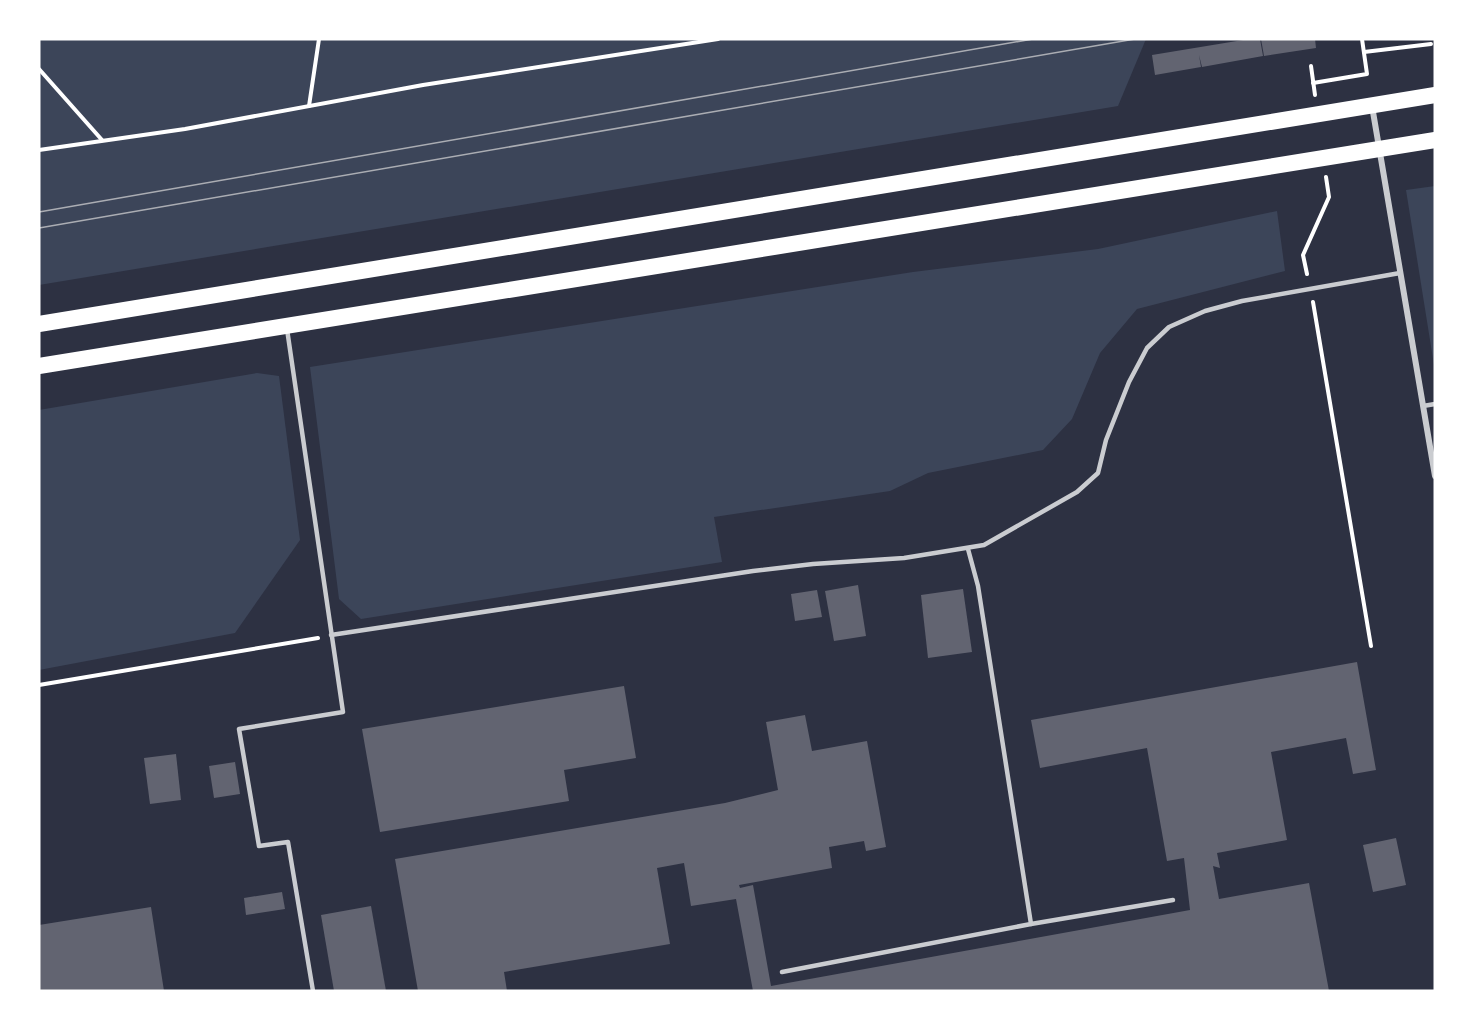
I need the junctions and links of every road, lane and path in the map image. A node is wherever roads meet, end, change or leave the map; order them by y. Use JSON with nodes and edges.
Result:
{"nodes":[{"id":1,"x":319,"y":39,"type":"edge"},
{"id":2,"x":718,"y":39,"type":"edge"},
{"id":3,"x":1362,"y":39,"type":"edge"},
{"id":4,"x":1431,"y":44,"type":"dead end"},
{"id":5,"x":1364,"y":52,"type":"junction"},
{"id":6,"x":39,"y":69,"type":"edge"},
{"id":7,"x":1313,"y":83,"type":"dead end"},
{"id":8,"x":1435,"y":95,"type":"edge"},
{"id":9,"x":1372,"y":105,"type":"junction"},
{"id":10,"x":309,"y":106,"type":"junction"},
{"id":11,"x":1435,"y":140,"type":"edge"},
{"id":12,"x":103,"y":141,"type":"junction"},
{"id":13,"x":1379,"y":148,"type":"junction"},
{"id":14,"x":39,"y":150,"type":"edge"},
{"id":15,"x":1329,"y":197,"type":"dead end"},
{"id":16,"x":1400,"y":273,"type":"junction"},
{"id":17,"x":1311,"y":289,"type":"junction"},
{"id":18,"x":39,"y":324,"type":"edge"},
{"id":19,"x":286,"y":324,"type":"junction"},
{"id":20,"x":39,"y":366,"type":"edge"},
{"id":21,"x":1435,"y":404,"type":"edge"},
{"id":22,"x":1423,"y":406,"type":"junction"},
{"id":23,"x":1435,"y":476,"type":"edge"},
{"id":24,"x":968,"y":549,"type":"junction"},
{"id":25,"x":331,"y":635,"type":"junction"},
{"id":26,"x":1371,"y":646,"type":"dead end"},
{"id":27,"x":39,"y":685,"type":"edge"},
{"id":28,"x":1173,"y":900,"type":"dead end"},
{"id":29,"x":1031,"y":924,"type":"junction"},
{"id":30,"x":782,"y":972,"type":"dead end"},
{"id":31,"x":313,"y":991,"type":"edge"}],
"edges":[{"from":1,"to":10,"type":"path"},
{"from":2,"to":10,"type":"path"},
{"from":3,"to":5,"type":"path"},
{"from":4,"to":5,"type":"path"},
{"from":5,"to":7,"type":"path"},
{"from":6,"to":12,"type":"path"},
{"from":8,"to":9,"type":"highway"},
{"from":9,"to":13,"type":"street"},
{"from":9,"to":18,"type":"highway"},
{"from":10,"to":12,"type":"path"},
{"from":11,"to":13,"type":"highway"},
{"from":12,"to":14,"type":"path"},
{"from":13,"to":16,"type":"street"},
{"from":13,"to":19,"type":"highway"},
{"from":15,"to":17,"type":"path"},
{"from":16,"to":17,"type":"lane"},
{"from":16,"to":22,"type":"street"},
{"from":17,"to":24,"type":"lane"},
{"from":17,"to":26,"type":"path"},
{"from":19,"to":20,"type":"highway"},
{"from":19,"to":25,"type":"lane"},
{"from":21,"to":22,"type":"lane"},
{"from":22,"to":23,"type":"street"},
{"from":24,"to":25,"type":"lane"},
{"from":24,"to":29,"type":"lane"},
{"from":25,"to":27,"type":"path"},
{"from":25,"to":31,"type":"lane"},
{"from":28,"to":29,"type":"lane"},
{"from":29,"to":30,"type":"lane"}]}
